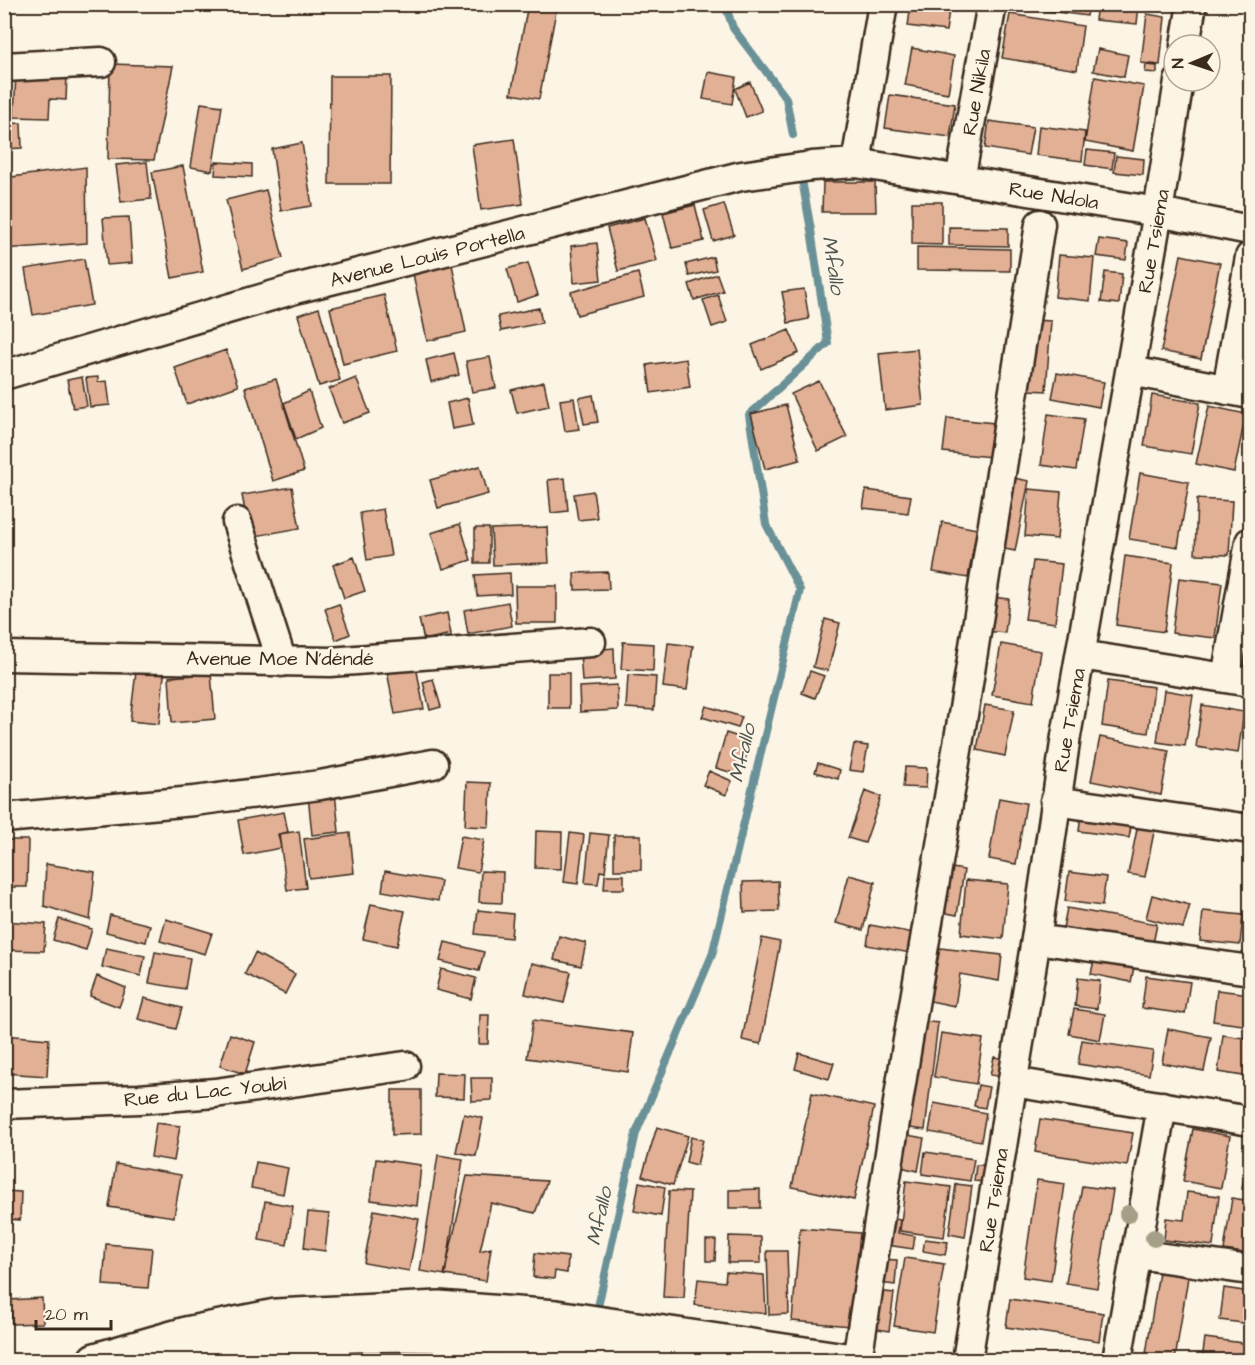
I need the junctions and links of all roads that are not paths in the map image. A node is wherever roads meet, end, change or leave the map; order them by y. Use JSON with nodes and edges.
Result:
{"nodes":[{"id":1,"x":883,"y":4,"type":"edge"},
{"id":2,"x":992,"y":4,"type":"edge"},
{"id":3,"x":1192,"y":4,"type":"edge"},
{"id":4,"x":1187,"y":33,"type":"edge"},
{"id":5,"x":101,"y":62,"type":"dead end"},
{"id":6,"x":4,"y":67,"type":"edge"},
{"id":7,"x":1177,"y":93,"type":"edge"},
{"id":8,"x":856,"y":163,"type":"junction"},
{"id":9,"x":960,"y":180,"type":"junction"},
{"id":10,"x":1158,"y":212,"type":"junction"},
{"id":11,"x":1040,"y":224,"type":"dead end"},
{"id":12,"x":1251,"y":230,"type":"edge"},
{"id":13,"x":1251,"y":257,"type":"edge"},
{"id":14,"x":1131,"y":371,"type":"junction"},
{"id":15,"x":4,"y":375,"type":"edge"},
{"id":16,"x":1239,"y":392,"type":"edge"},
{"id":17,"x":237,"y":522,"type":"dead end"},
{"id":18,"x":1251,"y":542,"type":"edge"},
{"id":19,"x":591,"y":642,"type":"dead end"},
{"id":20,"x":1081,"y":655,"type":"junction"},
{"id":21,"x":4,"y":656,"type":"edge"},
{"id":22,"x":282,"y":662,"type":"junction"},
{"id":23,"x":1238,"y":680,"type":"edge"},
{"id":24,"x":433,"y":764,"type":"dead end"},
{"id":25,"x":1055,"y":801,"type":"junction"},
{"id":26,"x":4,"y":818,"type":"edge"},
{"id":27,"x":1251,"y":829,"type":"edge"},
{"id":28,"x":1036,"y":939,"type":"junction"},
{"id":29,"x":1251,"y":970,"type":"edge"},
{"id":30,"x":405,"y":1066,"type":"dead end"},
{"id":31,"x":1013,"y":1082,"type":"junction"},
{"id":32,"x":4,"y":1104,"type":"edge"},
{"id":33,"x":1162,"y":1106,"type":"junction"},
{"id":34,"x":1251,"y":1120,"type":"edge"},
{"id":35,"x":1136,"y":1254,"type":"junction"},
{"id":36,"x":1251,"y":1270,"type":"edge"},
{"id":37,"x":95,"y":1360,"type":"edge"},
{"id":38,"x":185,"y":1360,"type":"edge"},
{"id":39,"x":676,"y":1360,"type":"edge"},
{"id":40,"x":845,"y":1360,"type":"edge"},
{"id":41,"x":857,"y":1360,"type":"edge"},
{"id":42,"x":967,"y":1360,"type":"edge"},
{"id":43,"x":1118,"y":1360,"type":"edge"}],
"edges":[{"from":1,"to":8,"type":"street"},
{"from":2,"to":9,"type":"street","name":"Rue Nikila"},
{"from":3,"to":4,"type":"street"},
{"from":5,"to":6,"type":"street"},
{"from":7,"to":10,"type":"street","name":"Rue Tsiema"},
{"from":8,"to":9,"type":"street","name":"Rue Ndola"},
{"from":8,"to":15,"type":"street","name":"Avenue Louis Portella"},
{"from":9,"to":10,"type":"street","name":"Rue Ndola"},
{"from":10,"to":12,"type":"street","name":"Rue Ndola"},
{"from":10,"to":14,"type":"street","name":"Rue Tsiema"},
{"from":11,"to":41,"type":"street"},
{"from":13,"to":16,"type":"street"},
{"from":14,"to":16,"type":"street"},
{"from":14,"to":20,"type":"street","name":"Rue Tsiema"},
{"from":17,"to":22,"type":"street"},
{"from":18,"to":23,"type":"street"},
{"from":19,"to":22,"type":"street","name":"Avenue Moe N'déndé"},
{"from":20,"to":23,"type":"street"},
{"from":20,"to":25,"type":"street","name":"Rue Tsiema"},
{"from":21,"to":22,"type":"street","name":"Avenue Moe N'déndé"},
{"from":24,"to":26,"type":"street"},
{"from":25,"to":27,"type":"street"},
{"from":25,"to":28,"type":"street","name":"Rue Tsiema"},
{"from":28,"to":29,"type":"street"},
{"from":28,"to":31,"type":"street","name":"Rue Tsiema"},
{"from":30,"to":32,"type":"street","name":"Rue du Lac Youbi"},
{"from":31,"to":33,"type":"street"},
{"from":31,"to":42,"type":"street","name":"Rue Tsiema"},
{"from":33,"to":34,"type":"street"},
{"from":33,"to":35,"type":"street"},
{"from":35,"to":36,"type":"street"},
{"from":35,"to":43,"type":"street"},
{"from":37,"to":40,"type":"street"},
{"from":38,"to":39,"type":"street"}]}
